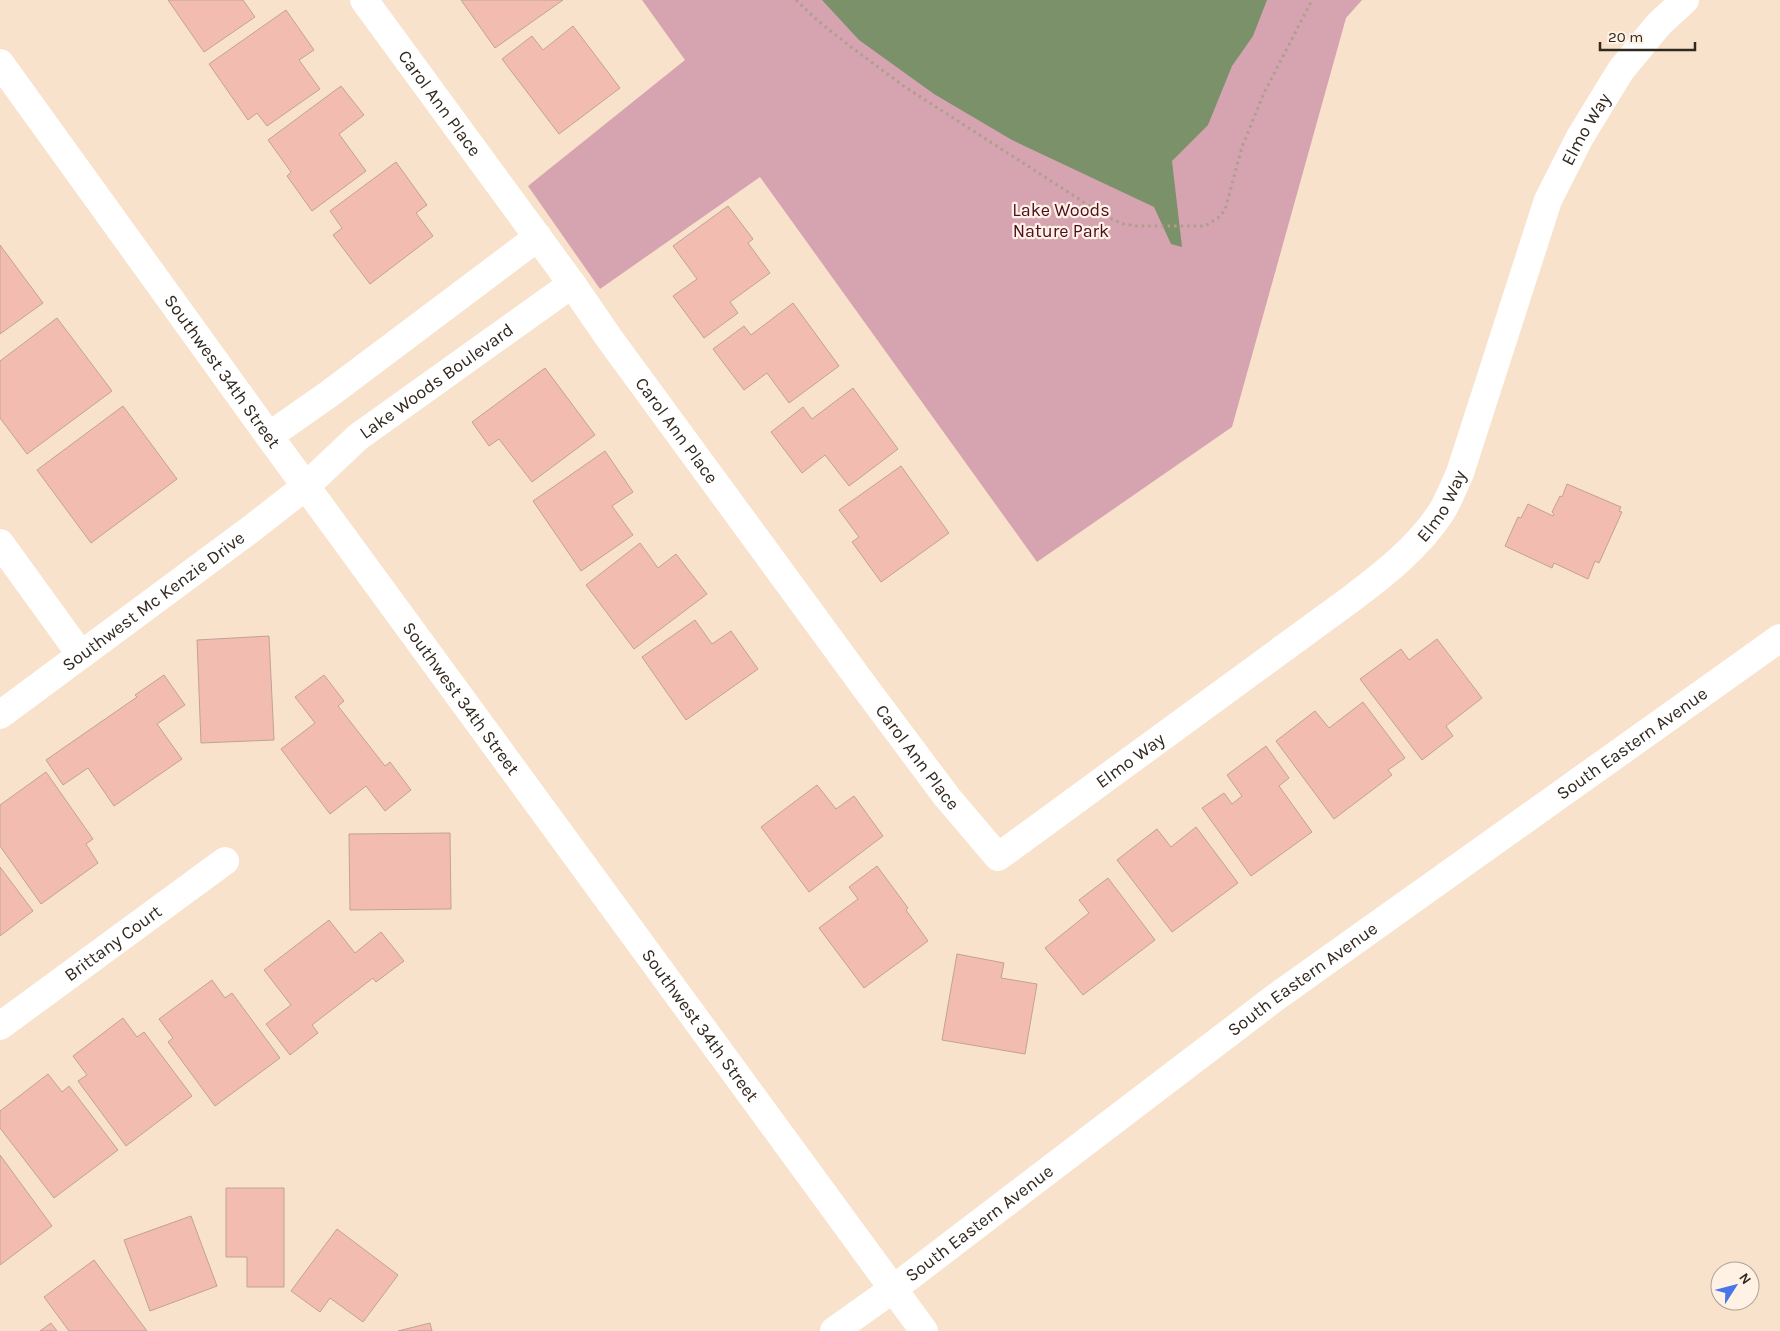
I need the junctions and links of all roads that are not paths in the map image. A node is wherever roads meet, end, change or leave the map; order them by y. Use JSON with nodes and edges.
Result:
{"nodes":[{"id":1,"x":364,"y":0,"type":"edge"},
{"id":2,"x":1685,"y":0,"type":"edge"},
{"id":3,"x":0,"y":63,"type":"edge"},
{"id":4,"x":538,"y":237,"type":"junction"},
{"id":5,"x":572,"y":284,"type":"junction"},
{"id":6,"x":269,"y":436,"type":"junction"},
{"id":7,"x":306,"y":486,"type":"junction"},
{"id":8,"x":0,"y":543,"type":"edge"},
{"id":9,"x":1780,"y":638,"type":"edge"},
{"id":10,"x":81,"y":655,"type":"junction"},
{"id":11,"x":0,"y":715,"type":"edge"},
{"id":12,"x":998,"y":857,"type":"joint"},
{"id":13,"x":225,"y":861,"type":"dead end"},
{"id":14,"x":0,"y":1026,"type":"edge"},
{"id":15,"x":893,"y":1289,"type":"junction"},
{"id":16,"x":834,"y":1331,"type":"edge"},
{"id":17,"x":924,"y":1331,"type":"edge"}],
"edges":[{"from":1,"to":4,"type":"street","name":"Carol Ann Place"},
{"from":2,"to":12,"type":"street","name":"Elmo Way"},
{"from":3,"to":6,"type":"street","name":"Southwest 34th Street"},
{"from":4,"to":5,"type":"street","name":"Carol Ann Place"},
{"from":4,"to":6,"type":"street"},
{"from":5,"to":7,"type":"street","name":"Lake Woods Boulevard"},
{"from":5,"to":12,"type":"street","name":"Carol Ann Place"},
{"from":6,"to":7,"type":"street","name":"Southwest 34th Street"},
{"from":7,"to":10,"type":"street","name":"Southwest Mc Kenzie Drive"},
{"from":7,"to":15,"type":"street","name":"Southwest 34th Street"},
{"from":8,"to":10,"type":"street"},
{"from":9,"to":15,"type":"street","name":"South Eastern Avenue"},
{"from":10,"to":11,"type":"street","name":"Southwest Mc Kenzie Drive"},
{"from":13,"to":14,"type":"street","name":"Brittany Court"},
{"from":15,"to":16,"type":"street","name":"South Eastern Avenue"},
{"from":15,"to":17,"type":"street","name":"Southwest 34th Street"}]}
